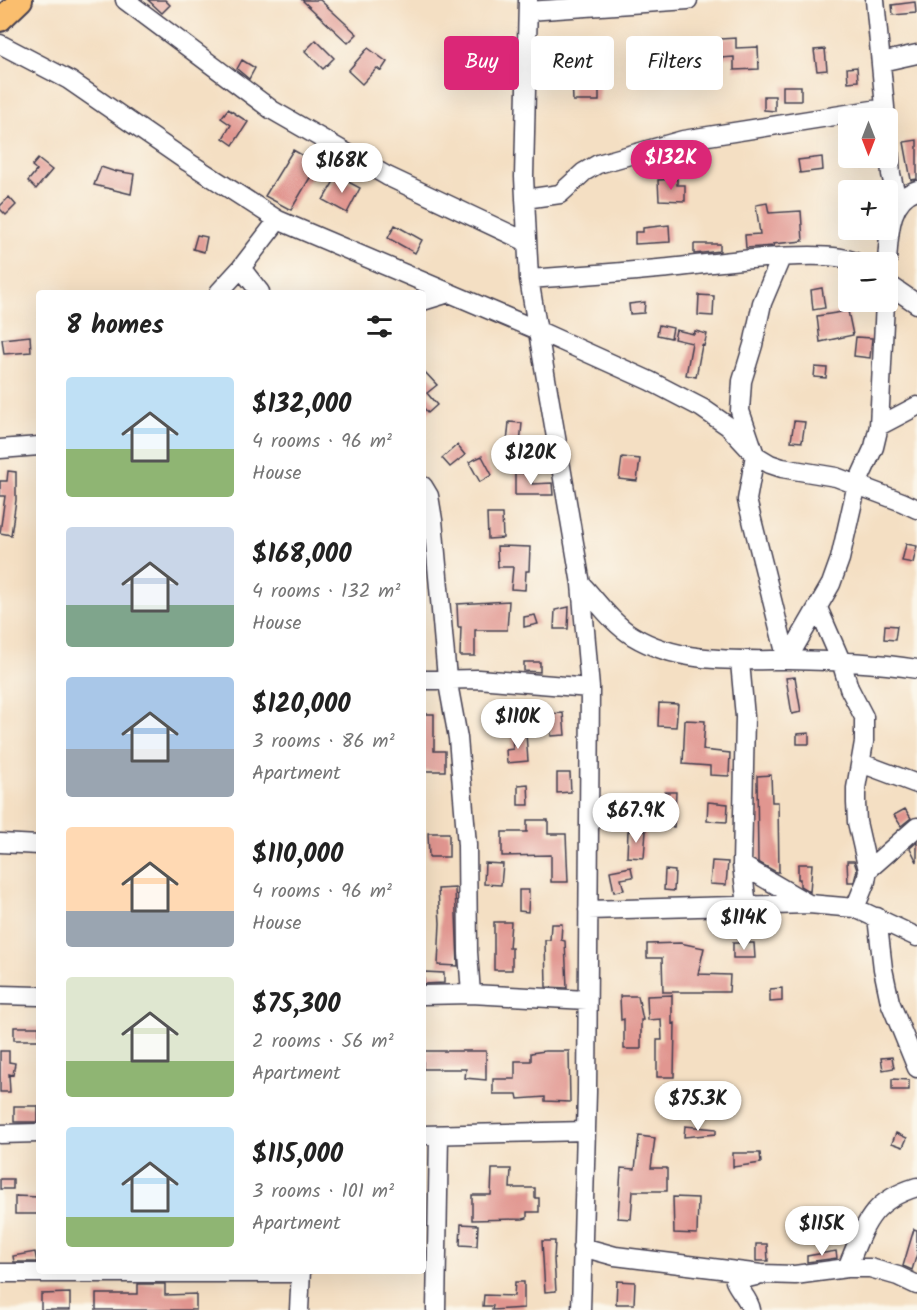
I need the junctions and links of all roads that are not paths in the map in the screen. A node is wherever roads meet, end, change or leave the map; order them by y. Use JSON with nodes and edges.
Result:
{"nodes":[{"id":1,"x":21,"y":0,"type":"edge"},
{"id":2,"x":125,"y":0,"type":"edge"},
{"id":3,"x":688,"y":0,"type":"edge"},
{"id":4,"x":875,"y":0,"type":"edge"},
{"id":5,"x":528,"y":5,"type":"edge"},
{"id":6,"x":0,"y":20,"type":"edge"},
{"id":7,"x":0,"y":44,"type":"edge"},
{"id":8,"x":917,"y":54,"type":"edge"},
{"id":9,"x":881,"y":62,"type":"junction"},
{"id":10,"x":886,"y":108,"type":"edge"},
{"id":11,"x":838,"y":119,"type":"edge"},
{"id":12,"x":917,"y":190,"type":"edge"},
{"id":13,"x":525,"y":199,"type":"junction"},
{"id":14,"x":898,"y":204,"type":"edge"},
{"id":15,"x":278,"y":220,"type":"junction"},
{"id":16,"x":527,"y":242,"type":"junction"},
{"id":17,"x":838,"y":257,"type":"edge"},
{"id":18,"x":781,"y":258,"type":"junction"},
{"id":19,"x":241,"y":268,"type":"junction"},
{"id":20,"x":529,"y":279,"type":"junction"},
{"id":21,"x":221,"y":290,"type":"edge"},
{"id":22,"x":258,"y":290,"type":"edge"},
{"id":23,"x":898,"y":291,"type":"edge"},
{"id":24,"x":449,"y":293,"type":"junction"},
{"id":25,"x":426,"y":300,"type":"edge"},
{"id":26,"x":917,"y":304,"type":"edge"},
{"id":27,"x":885,"y":312,"type":"edge"},
{"id":28,"x":537,"y":330,"type":"junction"},
{"id":29,"x":917,"y":406,"type":"edge"},
{"id":30,"x":879,"y":426,"type":"junction"},
{"id":31,"x":36,"y":446,"type":"edge"},
{"id":32,"x":0,"y":449,"type":"edge"},
{"id":33,"x":755,"y":455,"type":"junction"},
{"id":34,"x":857,"y":484,"type":"junction"},
{"id":35,"x":426,"y":491,"type":"edge"},
{"id":36,"x":917,"y":509,"type":"edge"},
{"id":37,"x":581,"y":584,"type":"junction"},
{"id":38,"x":818,"y":608,"type":"junction"},
{"id":39,"x":787,"y":660,"type":"junction"},
{"id":40,"x":841,"y":661,"type":"junction"},
{"id":41,"x":740,"y":662,"type":"junction"},
{"id":42,"x":917,"y":669,"type":"edge"},
{"id":43,"x":447,"y":678,"type":"junction"},
{"id":44,"x":426,"y":680,"type":"edge"},
{"id":45,"x":590,"y":688,"type":"junction"},
{"id":46,"x":861,"y":763,"type":"junction"},
{"id":47,"x":917,"y":783,"type":"edge"},
{"id":48,"x":917,"y":827,"type":"edge"},
{"id":49,"x":0,"y":843,"type":"edge"},
{"id":50,"x":36,"y":845,"type":"edge"},
{"id":51,"x":742,"y":865,"type":"junction"},
{"id":52,"x":868,"y":870,"type":"junction"},
{"id":53,"x":809,"y":904,"type":"junction"},
{"id":54,"x":747,"y":905,"type":"junction"},
{"id":55,"x":855,"y":908,"type":"junction"},
{"id":56,"x":588,"y":910,"type":"junction"},
{"id":57,"x":877,"y":917,"type":"junction"},
{"id":58,"x":917,"y":937,"type":"edge"},
{"id":59,"x":471,"y":994,"type":"junction"},
{"id":60,"x":0,"y":995,"type":"edge"},
{"id":61,"x":426,"y":995,"type":"edge"},
{"id":62,"x":36,"y":996,"type":"edge"},
{"id":63,"x":587,"y":1000,"type":"junction"},
{"id":64,"x":917,"y":1068,"type":"edge"},
{"id":65,"x":586,"y":1131,"type":"junction"},
{"id":66,"x":36,"y":1133,"type":"edge"},
{"id":67,"x":0,"y":1134,"type":"edge"},
{"id":68,"x":431,"y":1135,"type":"edge"},
{"id":69,"x":917,"y":1187,"type":"edge"},
{"id":70,"x":582,"y":1247,"type":"junction"},
{"id":71,"x":847,"y":1268,"type":"junction"},
{"id":72,"x":0,"y":1273,"type":"edge"},
{"id":73,"x":36,"y":1273,"type":"edge"},
{"id":74,"x":301,"y":1274,"type":"edge"},
{"id":75,"x":761,"y":1274,"type":"junction"},
{"id":76,"x":917,"y":1285,"type":"edge"},
{"id":77,"x":300,"y":1310,"type":"edge"},
{"id":78,"x":436,"y":1310,"type":"edge"},
{"id":79,"x":581,"y":1310,"type":"edge"},
{"id":80,"x":751,"y":1310,"type":"edge"}],
"edges":[{"from":1,"to":6,"type":"main road"},
{"from":2,"to":16,"type":"street"},
{"from":3,"to":5,"type":"street"},
{"from":4,"to":9,"type":"street"},
{"from":5,"to":13,"type":"street"},
{"from":7,"to":15,"type":"street"},
{"from":8,"to":9,"type":"street"},
{"from":9,"to":10,"type":"street"},
{"from":11,"to":13,"type":"street"},
{"from":12,"to":14,"type":"street"},
{"from":13,"to":16,"type":"street"},
{"from":15,"to":19,"type":"street"},
{"from":15,"to":24,"type":"street"},
{"from":16,"to":20,"type":"street"},
{"from":17,"to":18,"type":"street"},
{"from":18,"to":20,"type":"street"},
{"from":18,"to":33,"type":"street"},
{"from":19,"to":21,"type":"street"},
{"from":19,"to":22,"type":"street"},
{"from":20,"to":28,"type":"street"},
{"from":23,"to":26,"type":"street"},
{"from":24,"to":25,"type":"street"},
{"from":24,"to":28,"type":"street"},
{"from":27,"to":30,"type":"street"},
{"from":28,"to":33,"type":"street"},
{"from":28,"to":37,"type":"street"},
{"from":29,"to":30,"type":"street"},
{"from":30,"to":34,"type":"street"},
{"from":31,"to":32,"type":"street"},
{"from":33,"to":34,"type":"street"},
{"from":33,"to":39,"type":"street"},
{"from":34,"to":36,"type":"street"},
{"from":34,"to":38,"type":"street"},
{"from":35,"to":43,"type":"street"},
{"from":37,"to":41,"type":"street"},
{"from":37,"to":45,"type":"street"},
{"from":38,"to":39,"type":"street"},
{"from":38,"to":40,"type":"street"},
{"from":39,"to":40,"type":"street"},
{"from":39,"to":41,"type":"street"},
{"from":40,"to":42,"type":"street"},
{"from":40,"to":46,"type":"street"},
{"from":41,"to":51,"type":"street"},
{"from":43,"to":44,"type":"street"},
{"from":43,"to":45,"type":"street"},
{"from":43,"to":59,"type":"street"},
{"from":45,"to":56,"type":"street"},
{"from":46,"to":47,"type":"street"},
{"from":46,"to":52,"type":"street"},
{"from":48,"to":52,"type":"street"},
{"from":49,"to":50,"type":"street"},
{"from":51,"to":53,"type":"street"},
{"from":51,"to":54,"type":"street"},
{"from":52,"to":55,"type":"street"},
{"from":53,"to":54,"type":"street"},
{"from":53,"to":55,"type":"street"},
{"from":54,"to":56,"type":"street"},
{"from":55,"to":57,"type":"street"},
{"from":56,"to":63,"type":"street"},
{"from":57,"to":58,"type":"street"},
{"from":57,"to":64,"type":"street"},
{"from":59,"to":61,"type":"street"},
{"from":59,"to":63,"type":"street"},
{"from":60,"to":62,"type":"street"},
{"from":63,"to":65,"type":"street"},
{"from":65,"to":68,"type":"street"},
{"from":65,"to":70,"type":"street"},
{"from":66,"to":67,"type":"street"},
{"from":68,"to":78,"type":"street"},
{"from":69,"to":71,"type":"street"},
{"from":70,"to":75,"type":"street"},
{"from":70,"to":79,"type":"street"},
{"from":71,"to":75,"type":"street"},
{"from":71,"to":76,"type":"street"},
{"from":72,"to":73,"type":"street"},
{"from":74,"to":77,"type":"street"},
{"from":75,"to":80,"type":"street"}]}
